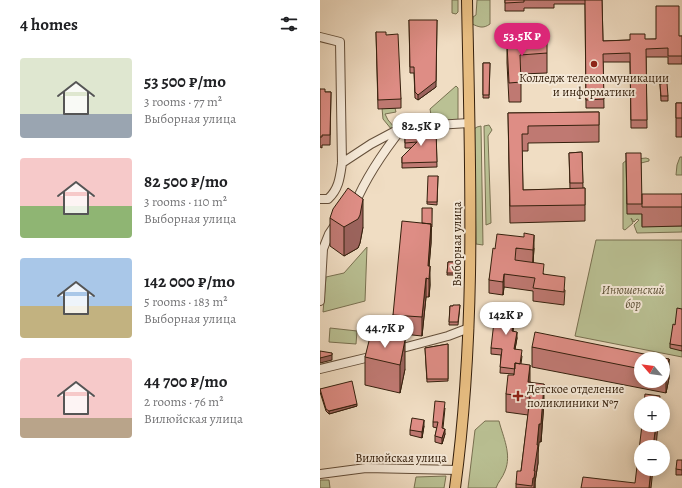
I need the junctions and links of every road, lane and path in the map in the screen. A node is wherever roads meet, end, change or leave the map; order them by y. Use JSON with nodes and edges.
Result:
{"nodes":[{"id":1,"x":467,"y":0,"type":"edge"},
{"id":2,"x":320,"y":37,"type":"edge"},
{"id":3,"x":469,"y":123,"type":"junction"},
{"id":4,"x":403,"y":126,"type":"junction"},
{"id":5,"x":342,"y":163,"type":"junction"},
{"id":6,"x":320,"y":198,"type":"edge"},
{"id":7,"x":347,"y":208,"type":"edge"},
{"id":8,"x":340,"y":218,"type":"edge"},
{"id":9,"x":320,"y":301,"type":"edge"},
{"id":10,"x":469,"y":328,"type":"junction"},
{"id":11,"x":320,"y":369,"type":"edge"},
{"id":12,"x":458,"y":470,"type":"junction"},
{"id":13,"x":320,"y":474,"type":"edge"},
{"id":14,"x":455,"y":488,"type":"edge"}],
"edges":[{"from":1,"to":3,"type":"main road","name":"Выборная улица"},
{"from":2,"to":5,"type":"street"},
{"from":3,"to":4,"type":"street"},
{"from":3,"to":10,"type":"main road","name":"Выборная улица"},
{"from":4,"to":5,"type":"street"},
{"from":4,"to":7,"type":"street"},
{"from":5,"to":6,"type":"street"},
{"from":8,"to":9,"type":"street"},
{"from":10,"to":11,"type":"street"},
{"from":10,"to":12,"type":"main road","name":"Выборная улица"},
{"from":12,"to":13,"type":"street","name":"Вилюйская улица"},
{"from":12,"to":14,"type":"main road","name":"Выборная улица"}]}
